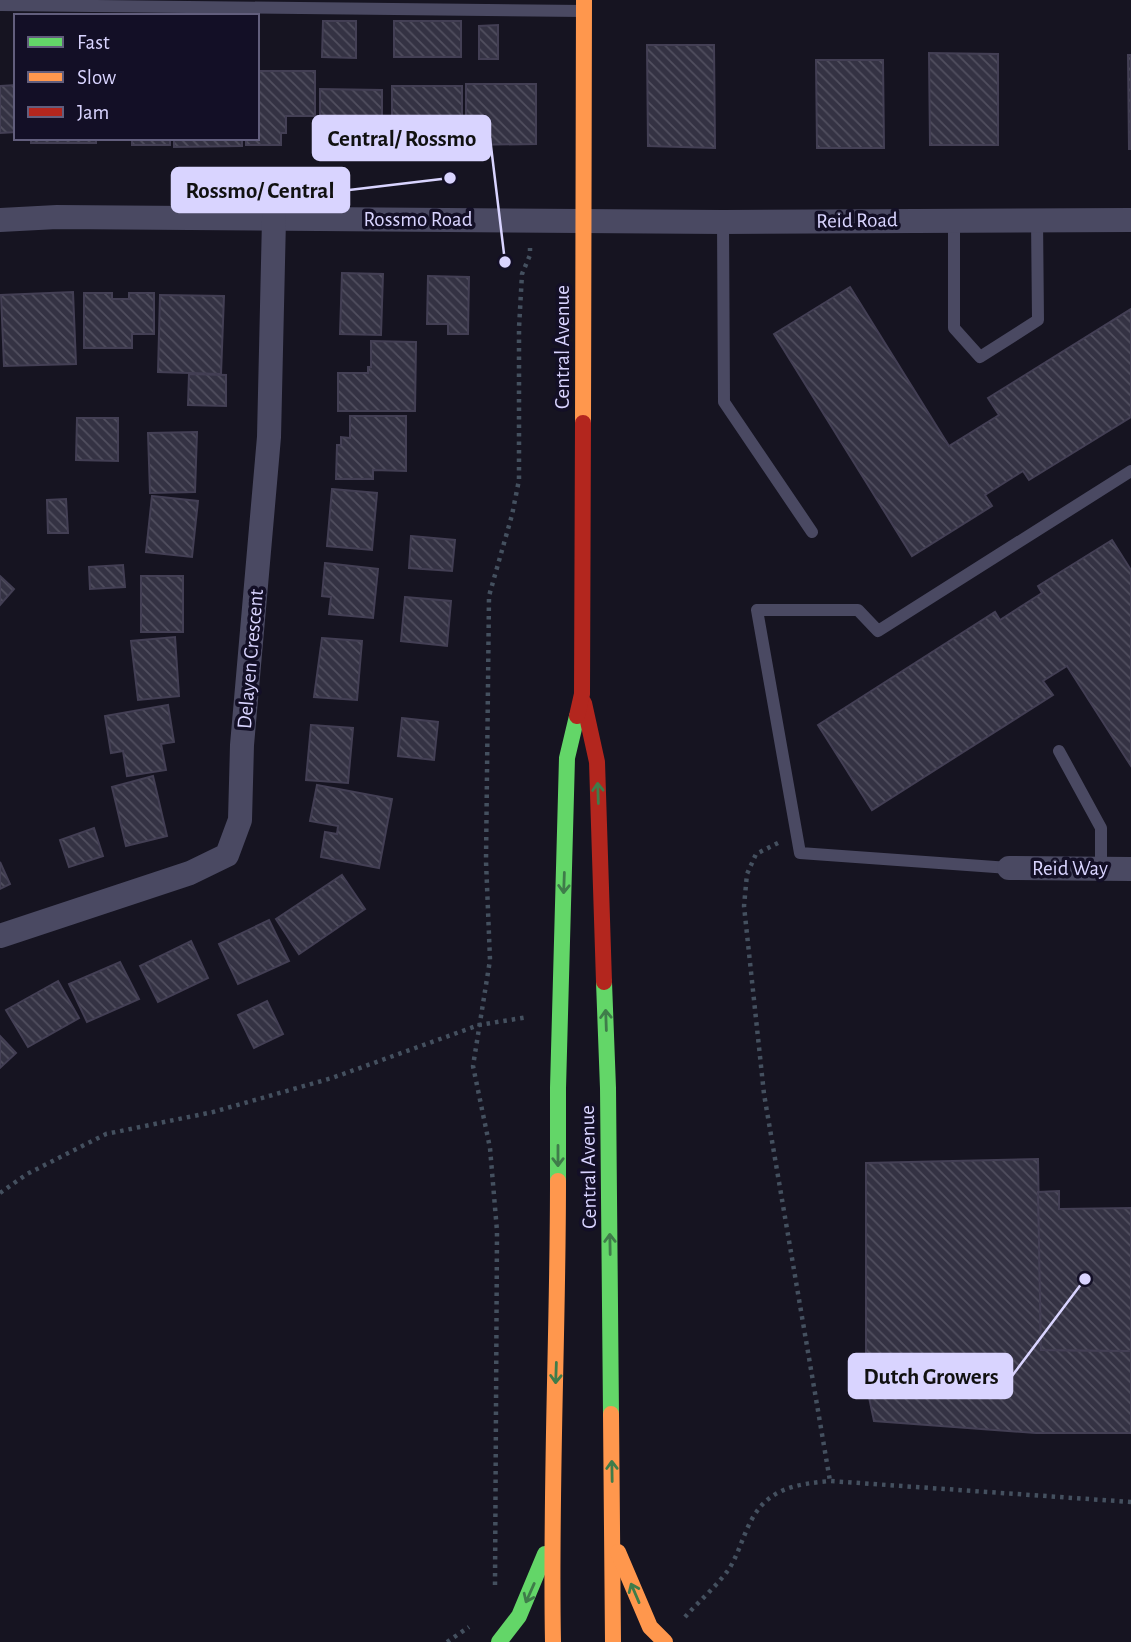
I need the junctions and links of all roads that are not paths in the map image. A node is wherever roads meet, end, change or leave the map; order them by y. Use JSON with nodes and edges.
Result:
{"nodes":[{"id":1,"x":0,"y":5,"type":"edge"},
{"id":2,"x":584,"y":6,"type":"edge"},
{"id":3,"x":274,"y":219,"type":"junction"},
{"id":4,"x":583,"y":219,"type":"junction"},
{"id":5,"x":954,"y":219,"type":"junction"},
{"id":6,"x":1037,"y":219,"type":"junction"},
{"id":7,"x":0,"y":220,"type":"edge"},
{"id":8,"x":1131,"y":220,"type":"edge"},
{"id":9,"x":723,"y":222,"type":"junction"},
{"id":10,"x":1131,"y":471,"type":"edge"},
{"id":11,"x":812,"y":532,"type":"dead end"},
{"id":12,"x":582,"y":694,"type":"junction"},
{"id":13,"x":1059,"y":751,"type":"dead end"},
{"id":14,"x":1009,"y":868,"type":"joint"},
{"id":15,"x":1101,"y":869,"type":"junction"},
{"id":16,"x":1131,"y":869,"type":"edge"},
{"id":17,"x":0,"y":936,"type":"edge"},
{"id":18,"x":551,"y":1539,"type":"junction"},
{"id":19,"x":612,"y":1540,"type":"junction"},
{"id":20,"x":663,"y":1641,"type":"edge"},
{"id":21,"x":499,"y":1642,"type":"edge"},
{"id":22,"x":553,"y":1642,"type":"edge"},
{"id":23,"x":613,"y":1642,"type":"edge"}],
"edges":[{"from":1,"to":2,"type":"lane"},
{"from":2,"to":4,"type":"main road","name":"Central Avenue"},
{"from":3,"to":4,"type":"street","name":"Rossmo Road"},
{"from":3,"to":7,"type":"street","name":"Rossmo Road"},
{"from":3,"to":17,"type":"street","name":"Delayen Crescent"},
{"from":4,"to":9,"type":"street","name":"Reid Road"},
{"from":4,"to":12,"type":"main road","name":"Central Avenue"},
{"from":5,"to":6,"type":"street","name":"Reid Road"},
{"from":5,"to":6,"type":"lane"},
{"from":5,"to":9,"type":"street","name":"Reid Road"},
{"from":6,"to":8,"type":"street","name":"Reid Road"},
{"from":9,"to":11,"type":"lane"},
{"from":10,"to":14,"type":"lane"},
{"from":12,"to":18,"type":"main road","name":"Central Avenue","one_way":true},
{"from":19,"to":12,"type":"main road","name":"Central Avenue","one_way":true},
{"from":13,"to":15,"type":"lane"},
{"from":14,"to":15,"type":"street","name":"Reid Way"},
{"from":15,"to":16,"type":"street","name":"Reid Way"},
{"from":18,"to":21,"type":"main road","one_way":true},
{"from":18,"to":22,"type":"main road","name":"Central Avenue"},
{"from":20,"to":19,"type":"main road","one_way":true},
{"from":19,"to":23,"type":"main road","name":"Central Avenue"}]}
